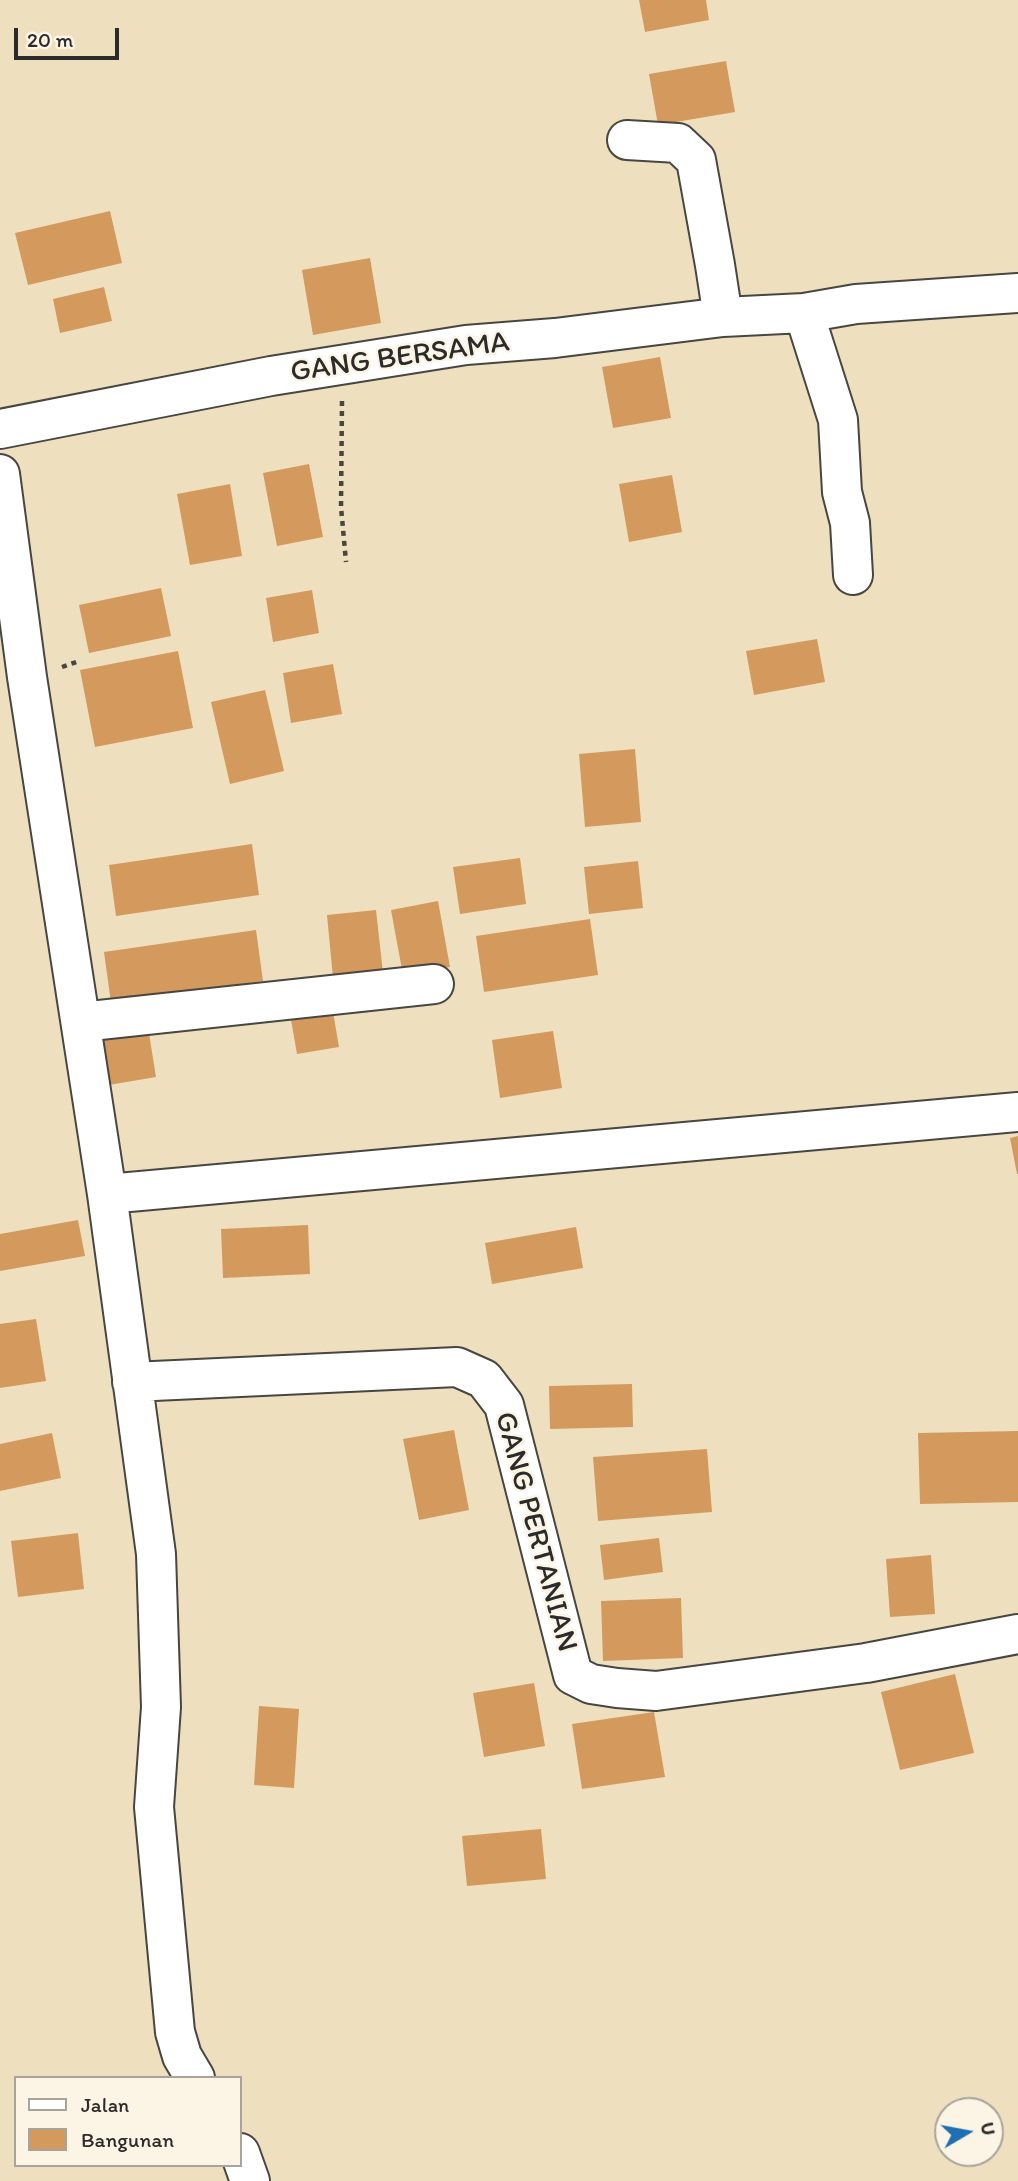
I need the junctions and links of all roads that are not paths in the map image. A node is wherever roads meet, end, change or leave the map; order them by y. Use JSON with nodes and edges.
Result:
{"nodes":[{"id":1,"x":627,"y":140,"type":"dead end"},
{"id":2,"x":1018,"y":293,"type":"edge"},
{"id":3,"x":804,"y":313,"type":"junction"},
{"id":4,"x":723,"y":317,"type":"junction"},
{"id":5,"x":0,"y":429,"type":"edge"},
{"id":6,"x":0,"y":474,"type":"edge"},
{"id":7,"x":853,"y":575,"type":"dead end"},
{"id":8,"x":434,"y":984,"type":"dead end"},
{"id":9,"x":81,"y":1022,"type":"junction"},
{"id":10,"x":1018,"y":1112,"type":"edge"},
{"id":11,"x":107,"y":1194,"type":"junction"},
{"id":12,"x":132,"y":1382,"type":"junction"},
{"id":13,"x":1018,"y":1634,"type":"edge"},
{"id":14,"x":194,"y":2076,"type":"edge"},
{"id":15,"x":242,"y":2159,"type":"edge"},
{"id":16,"x":250,"y":2181,"type":"edge"}],
"edges":[{"from":1,"to":4,"type":"street"},
{"from":2,"to":3,"type":"street","name":"GANG BERSAMA"},
{"from":3,"to":4,"type":"street","name":"GANG BERSAMA"},
{"from":3,"to":7,"type":"street"},
{"from":4,"to":5,"type":"street","name":"GANG BERSAMA"},
{"from":6,"to":9,"type":"street"},
{"from":8,"to":9,"type":"street"},
{"from":9,"to":11,"type":"street"},
{"from":10,"to":11,"type":"street"},
{"from":11,"to":12,"type":"street"},
{"from":12,"to":13,"type":"street","name":"GANG PERTANIAN"},
{"from":12,"to":14,"type":"street"},
{"from":15,"to":16,"type":"street"}]}
